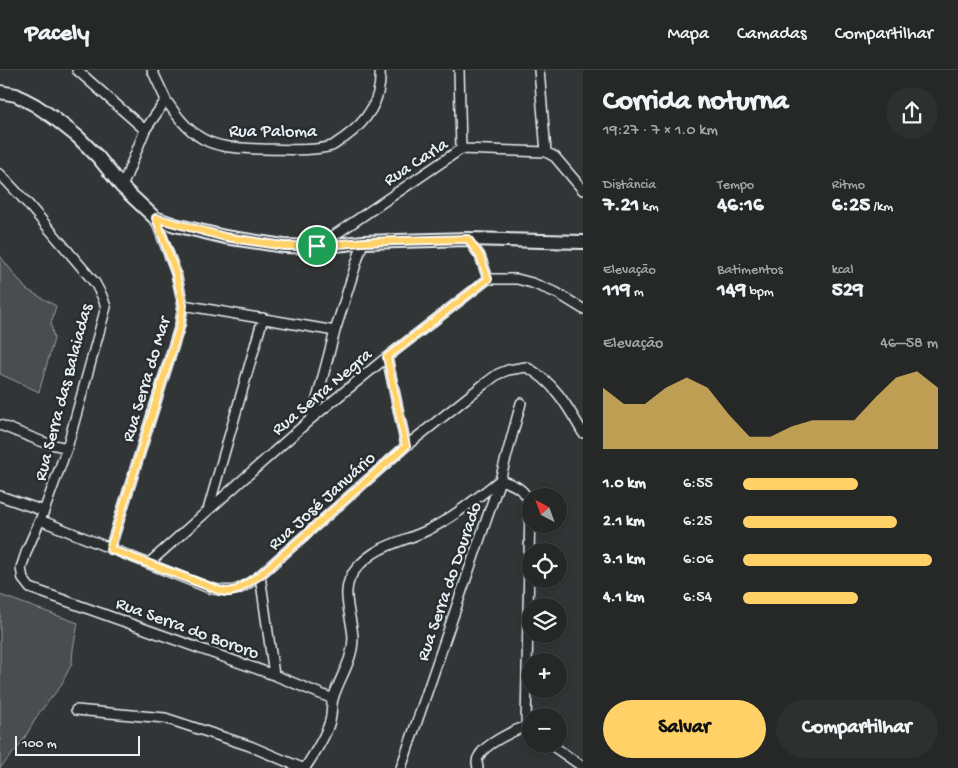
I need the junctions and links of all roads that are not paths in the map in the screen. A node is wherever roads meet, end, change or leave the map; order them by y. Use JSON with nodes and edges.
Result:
{"nodes":[{"id":1,"x":77,"y":70,"type":"edge"},
{"id":2,"x":152,"y":70,"type":"edge"},
{"id":3,"x":380,"y":70,"type":"edge"},
{"id":4,"x":459,"y":70,"type":"edge"},
{"id":5,"x":539,"y":70,"type":"edge"},
{"id":6,"x":0,"y":92,"type":"edge"},
{"id":7,"x":166,"y":100,"type":"junction"},
{"id":8,"x":145,"y":130,"type":"junction"},
{"id":9,"x":461,"y":149,"type":"junction"},
{"id":10,"x":546,"y":152,"type":"junction"},
{"id":11,"x":0,"y":174,"type":"edge"},
{"id":12,"x":122,"y":187,"type":"junction"},
{"id":13,"x":583,"y":190,"type":"edge"},
{"id":14,"x":156,"y":218,"type":"junction"},
{"id":15,"x":468,"y":239,"type":"junction"},
{"id":16,"x":363,"y":242,"type":"junction"},
{"id":17,"x":583,"y":242,"type":"edge"},
{"id":18,"x":317,"y":246,"type":"junction"},
{"id":19,"x":488,"y":279,"type":"junction"},
{"id":20,"x":183,"y":305,"type":"junction"},
{"id":21,"x":583,"y":309,"type":"edge"},
{"id":22,"x":263,"y":318,"type":"junction"},
{"id":23,"x":335,"y":331,"type":"junction"},
{"id":24,"x":387,"y":357,"type":"junction"},
{"id":25,"x":521,"y":403,"type":"dead end"},
{"id":26,"x":312,"y":418,"type":"junction"},
{"id":27,"x":0,"y":425,"type":"edge"},
{"id":28,"x":583,"y":433,"type":"edge"},
{"id":29,"x":406,"y":446,"type":"junction"},
{"id":30,"x":67,"y":448,"type":"junction"},
{"id":31,"x":500,"y":480,"type":"junction"},
{"id":32,"x":0,"y":496,"type":"edge"},
{"id":33,"x":208,"y":510,"type":"junction"},
{"id":34,"x":44,"y":511,"type":"junction"},
{"id":35,"x":40,"y":520,"type":"junction"},
{"id":36,"x":110,"y":549,"type":"junction"},
{"id":37,"x":149,"y":563,"type":"junction"},
{"id":38,"x":260,"y":575,"type":"junction"},
{"id":39,"x":30,"y":588,"type":"joint"},
{"id":40,"x":274,"y":675,"type":"junction"},
{"id":41,"x":333,"y":699,"type":"junction"},
{"id":42,"x":529,"y":708,"type":"edge"},
{"id":43,"x":76,"y":710,"type":"dead end"},
{"id":44,"x":522,"y":730,"type":"edge"},
{"id":45,"x":563,"y":753,"type":"edge"},
{"id":46,"x":583,"y":767,"type":"edge"},
{"id":47,"x":304,"y":768,"type":"edge"},
{"id":48,"x":401,"y":768,"type":"edge"},
{"id":49,"x":478,"y":768,"type":"edge"}],
"edges":[{"from":1,"to":8,"type":"street"},
{"from":2,"to":7,"type":"street","name":"Rua Paloma"},
{"from":3,"to":7,"type":"street","name":"Rua Paloma"},
{"from":4,"to":9,"type":"street"},
{"from":5,"to":10,"type":"street"},
{"from":6,"to":12,"type":"street"},
{"from":7,"to":8,"type":"street"},
{"from":8,"to":12,"type":"street"},
{"from":9,"to":10,"type":"street","name":"Rua Carla"},
{"from":9,"to":18,"type":"street","name":"Rua Carla"},
{"from":10,"to":13,"type":"street"},
{"from":11,"to":30,"type":"street","name":"Rua Serra das Balaiadas"},
{"from":12,"to":14,"type":"street"},
{"from":14,"to":18,"type":"street"},
{"from":14,"to":20,"type":"street","name":"Rua Serra do Mar"},
{"from":15,"to":16,"type":"street"},
{"from":15,"to":17,"type":"street"},
{"from":15,"to":19,"type":"street"},
{"from":16,"to":18,"type":"street"},
{"from":16,"to":23,"type":"street"},
{"from":19,"to":21,"type":"street"},
{"from":19,"to":24,"type":"street","name":"Rua Serra Negra"},
{"from":20,"to":22,"type":"street"},
{"from":20,"to":36,"type":"street","name":"Rua Serra do Mar"},
{"from":22,"to":23,"type":"street"},
{"from":22,"to":33,"type":"street"},
{"from":23,"to":26,"type":"street"},
{"from":24,"to":26,"type":"street","name":"Rua Serra Negra"},
{"from":24,"to":29,"type":"street"},
{"from":25,"to":31,"type":"street","name":"Rua Serra do Dourado"},
{"from":26,"to":33,"type":"street","name":"Rua Serra Negra"},
{"from":27,"to":30,"type":"street"},
{"from":28,"to":29,"type":"street","name":"Rua José Januário"},
{"from":29,"to":38,"type":"street","name":"Rua José Januário"},
{"from":30,"to":34,"type":"street","name":"Rua Serra das Balaiadas"},
{"from":31,"to":41,"type":"street"},
{"from":31,"to":42,"type":"street"},
{"from":31,"to":48,"type":"street","name":"Rua Serra do Dourado"},
{"from":32,"to":34,"type":"street"},
{"from":33,"to":37,"type":"street","name":"Rua Serra Negra"},
{"from":34,"to":35,"type":"street","name":"Rua Serra das Balaiadas"},
{"from":35,"to":36,"type":"street","name":"Rua José Januário"},
{"from":35,"to":39,"type":"street","name":"Rua Serra das Balaiadas"},
{"from":36,"to":37,"type":"street","name":"Rua José Januário"},
{"from":37,"to":38,"type":"street","name":"Rua José Januário"},
{"from":38,"to":40,"type":"street"},
{"from":39,"to":40,"type":"street","name":"Rua Serra do Bororo"},
{"from":40,"to":41,"type":"street","name":"Rua Serra do Bororo"},
{"from":41,"to":47,"type":"street"},
{"from":43,"to":47,"type":"street"},
{"from":44,"to":49,"type":"street"},
{"from":45,"to":46,"type":"street"}]}
